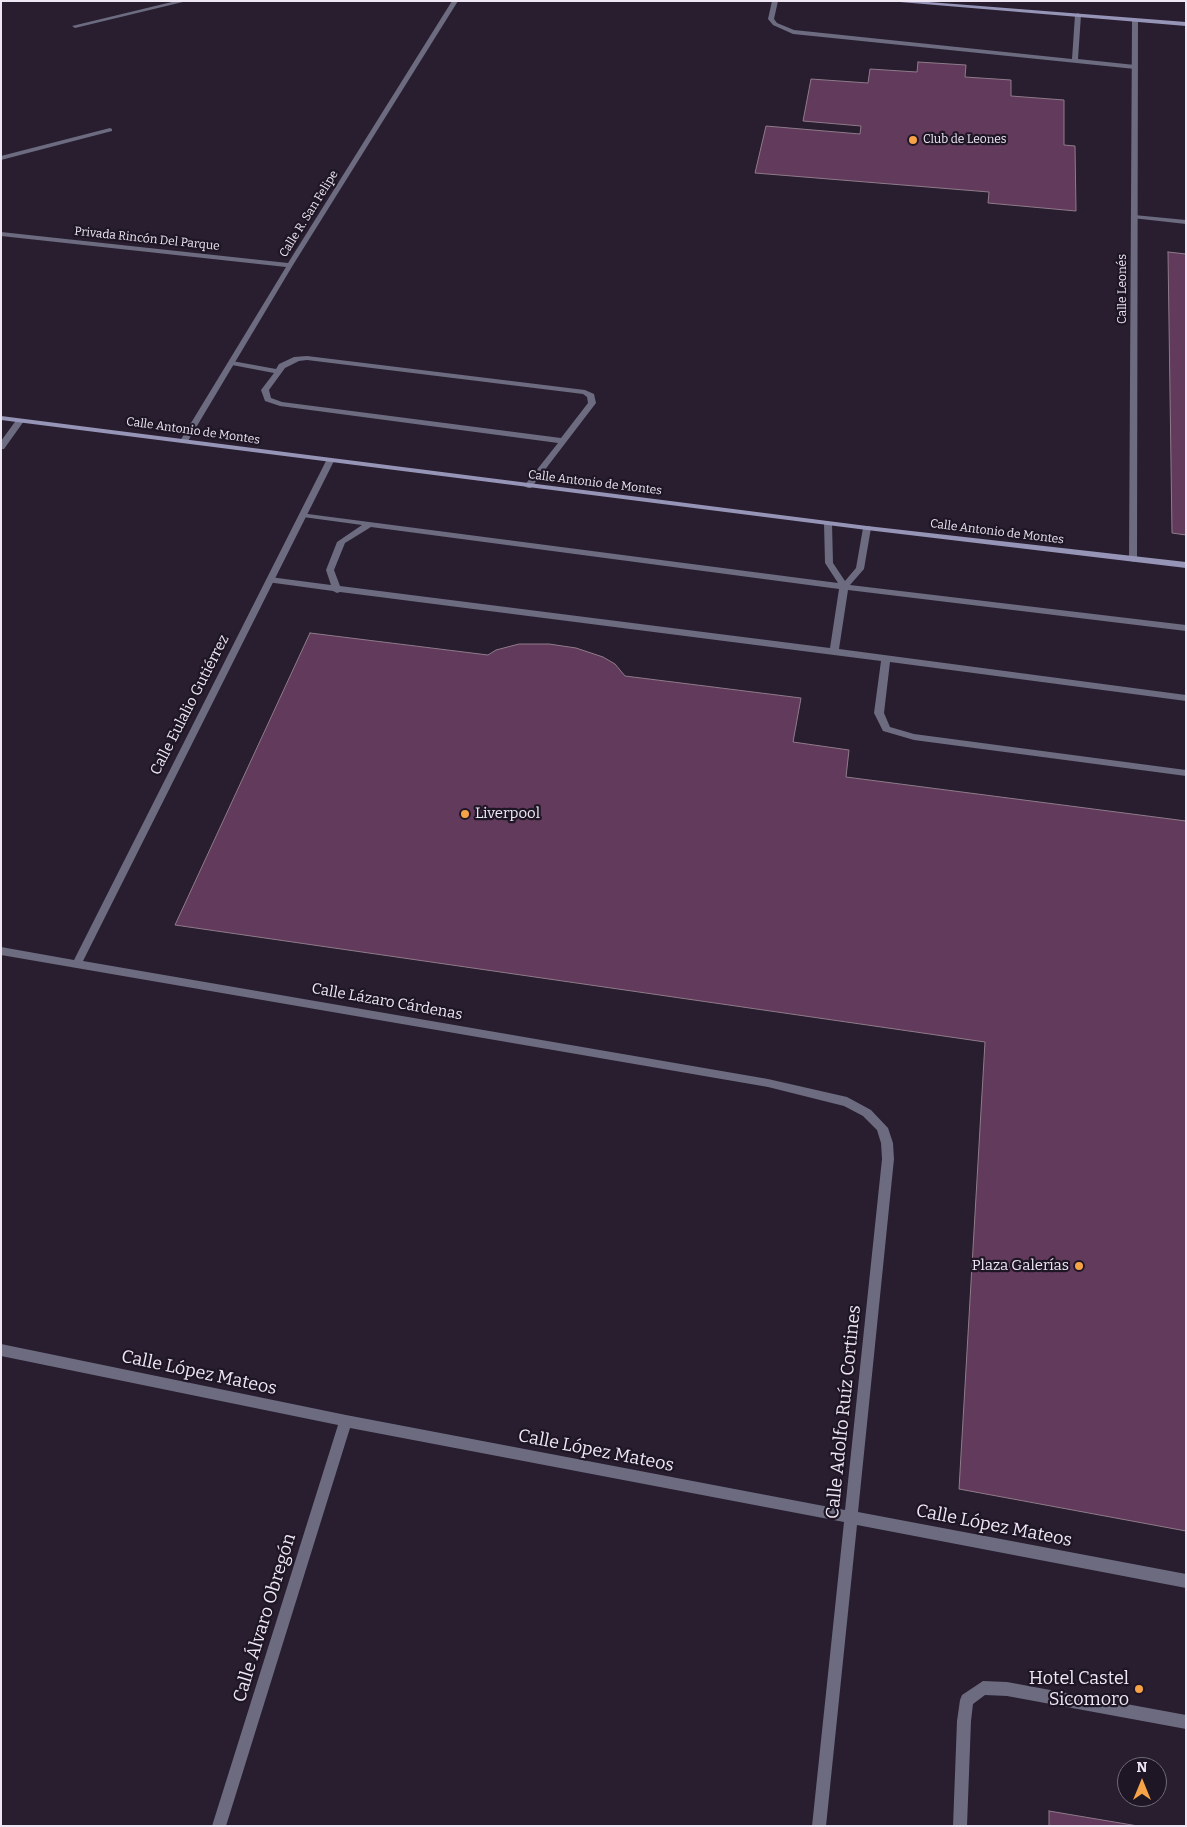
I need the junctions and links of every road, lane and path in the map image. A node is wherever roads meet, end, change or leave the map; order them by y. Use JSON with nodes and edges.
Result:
{"nodes":[{"id":1,"x":184,"y":1,"type":"edge"},
{"id":2,"x":455,"y":1,"type":"edge"},
{"id":3,"x":775,"y":1,"type":"edge"},
{"id":4,"x":891,"y":1,"type":"edge"},
{"id":5,"x":1078,"y":15,"type":"junction"},
{"id":6,"x":1136,"y":20,"type":"junction"},
{"id":7,"x":1186,"y":24,"type":"edge"},
{"id":8,"x":75,"y":26,"type":"dead end"},
{"id":9,"x":1075,"y":60,"type":"junction"},
{"id":10,"x":1135,"y":67,"type":"junction"},
{"id":11,"x":110,"y":130,"type":"dead end"},
{"id":12,"x":1,"y":158,"type":"edge"},
{"id":13,"x":1134,"y":216,"type":"junction"},
{"id":14,"x":1186,"y":222,"type":"edge"},
{"id":15,"x":1,"y":234,"type":"edge"},
{"id":16,"x":290,"y":265,"type":"junction"},
{"id":17,"x":232,"y":363,"type":"junction"},
{"id":18,"x":276,"y":371,"type":"junction"},
{"id":19,"x":1,"y":418,"type":"edge"},
{"id":20,"x":20,"y":421,"type":"junction"},
{"id":21,"x":184,"y":441,"type":"junction"},
{"id":22,"x":564,"y":441,"type":"junction"},
{"id":23,"x":1,"y":447,"type":"edge"},
{"id":24,"x":330,"y":461,"type":"junction"},
{"id":25,"x":528,"y":486,"type":"junction"},
{"id":26,"x":302,"y":515,"type":"junction"},
{"id":27,"x":828,"y":523,"type":"junction"},
{"id":28,"x":368,"y":525,"type":"junction"},
{"id":29,"x":868,"y":528,"type":"junction"},
{"id":30,"x":1133,"y":559,"type":"junction"},
{"id":31,"x":1186,"y":565,"type":"edge"},
{"id":32,"x":270,"y":580,"type":"junction"},
{"id":33,"x":844,"y":587,"type":"junction"},
{"id":34,"x":338,"y":590,"type":"junction"},
{"id":35,"x":1186,"y":628,"type":"edge"},
{"id":36,"x":834,"y":651,"type":"junction"},
{"id":37,"x":886,"y":660,"type":"junction"},
{"id":38,"x":1186,"y":698,"type":"edge"},
{"id":39,"x":1186,"y":773,"type":"edge"},
{"id":40,"x":1,"y":951,"type":"edge"},
{"id":41,"x":77,"y":963,"type":"junction"},
{"id":42,"x":768,"y":1083,"type":"joint"},
{"id":43,"x":1,"y":1350,"type":"edge"},
{"id":44,"x":346,"y":1422,"type":"junction"},
{"id":45,"x":851,"y":1516,"type":"junction"},
{"id":46,"x":1186,"y":1581,"type":"edge"},
{"id":47,"x":1186,"y":1722,"type":"edge"},
{"id":48,"x":219,"y":1826,"type":"edge"},
{"id":49,"x":819,"y":1826,"type":"edge"},
{"id":50,"x":960,"y":1826,"type":"edge"}],
"edges":[{"from":1,"to":8,"type":"street"},
{"from":2,"to":16,"type":"street","name":"Calle R. San Felipe"},
{"from":3,"to":9,"type":"street"},
{"from":4,"to":5,"type":"main road"},
{"from":5,"to":6,"type":"main road"},
{"from":5,"to":9,"type":"street"},
{"from":6,"to":7,"type":"main road"},
{"from":6,"to":10,"type":"street","name":"Calle Leonés"},
{"from":9,"to":10,"type":"street"},
{"from":10,"to":13,"type":"street","name":"Calle Leonés"},
{"from":11,"to":12,"type":"street"},
{"from":13,"to":14,"type":"street"},
{"from":13,"to":30,"type":"street","name":"Calle Leonés"},
{"from":15,"to":16,"type":"street","name":"Privada Rincón Del Parque"},
{"from":16,"to":17,"type":"street","name":"Calle R. San Felipe"},
{"from":17,"to":18,"type":"street"},
{"from":17,"to":21,"type":"street","name":"Calle R. San Felipe"},
{"from":18,"to":22,"type":"street"},
{"from":18,"to":22,"type":"street"},
{"from":19,"to":20,"type":"main road","name":"Calle Antonio de Montes"},
{"from":20,"to":21,"type":"main road","name":"Calle Antonio de Montes"},
{"from":20,"to":23,"type":"street"},
{"from":21,"to":24,"type":"main road","name":"Calle Antonio de Montes"},
{"from":22,"to":25,"type":"street"},
{"from":24,"to":25,"type":"main road","name":"Calle Antonio de Montes"},
{"from":24,"to":26,"type":"street","name":"Calle Eulalio Gutiérrez"},
{"from":25,"to":27,"type":"main road","name":"Calle Antonio de Montes"},
{"from":26,"to":28,"type":"street"},
{"from":26,"to":32,"type":"street","name":"Calle Eulalio Gutiérrez"},
{"from":27,"to":29,"type":"main road","name":"Calle Antonio de Montes"},
{"from":27,"to":33,"type":"street"},
{"from":28,"to":33,"type":"street"},
{"from":28,"to":34,"type":"street"},
{"from":29,"to":30,"type":"main road","name":"Calle Antonio de Montes"},
{"from":29,"to":33,"type":"street"},
{"from":30,"to":31,"type":"main road","name":"Calle Antonio de Montes"},
{"from":32,"to":34,"type":"street"},
{"from":32,"to":41,"type":"street","name":"Calle Eulalio Gutiérrez"},
{"from":33,"to":35,"type":"street"},
{"from":33,"to":36,"type":"street"},
{"from":34,"to":36,"type":"street"},
{"from":36,"to":37,"type":"street"},
{"from":37,"to":38,"type":"street"},
{"from":37,"to":39,"type":"street"},
{"from":40,"to":41,"type":"street","name":"Calle Lázaro Cárdenas"},
{"from":41,"to":42,"type":"street","name":"Calle Lázaro Cárdenas"},
{"from":42,"to":45,"type":"street","name":"Calle Adolfo Ruíz Cortines"},
{"from":43,"to":44,"type":"street","name":"Calle López Mateos"},
{"from":44,"to":45,"type":"street","name":"Calle López Mateos"},
{"from":44,"to":48,"type":"street","name":"Calle Álvaro Obregón"},
{"from":45,"to":46,"type":"street","name":"Calle López Mateos"},
{"from":45,"to":49,"type":"street","name":"Calle Adolfo Ruíz Cortines"},
{"from":47,"to":50,"type":"street"}]}
